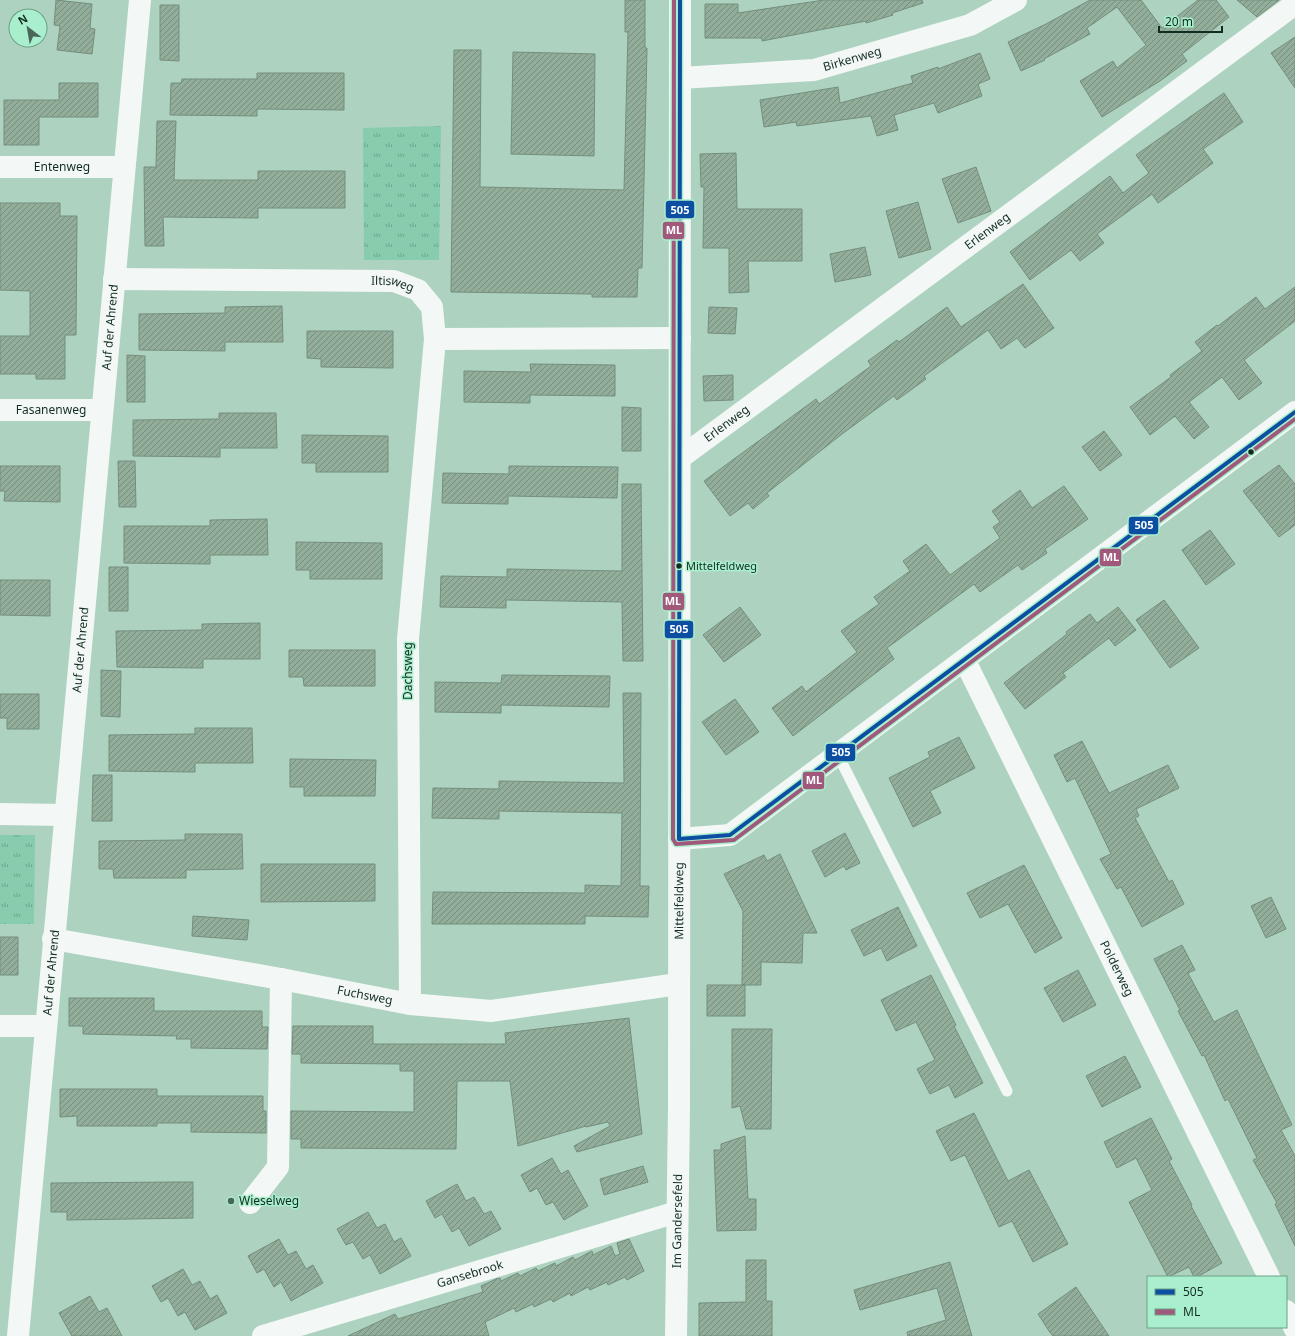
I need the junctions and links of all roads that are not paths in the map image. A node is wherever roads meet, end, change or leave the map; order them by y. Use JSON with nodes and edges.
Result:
{"nodes":[{"id":1,"x":140,"y":0,"type":"edge"},
{"id":2,"x":680,"y":0,"type":"edge"},
{"id":3,"x":1016,"y":0,"type":"edge"},
{"id":4,"x":1295,"y":4,"type":"edge"},
{"id":5,"x":680,"y":78,"type":"junction"},
{"id":6,"x":0,"y":167,"type":"edge"},
{"id":7,"x":124,"y":167,"type":"junction"},
{"id":8,"x":114,"y":279,"type":"junction"},
{"id":9,"x":680,"y":338,"type":"junction"},
{"id":10,"x":435,"y":340,"type":"junction"},
{"id":11,"x":0,"y":410,"type":"edge"},
{"id":12,"x":102,"y":410,"type":"junction"},
{"id":13,"x":1295,"y":412,"type":"edge"},
{"id":14,"x":680,"y":458,"type":"junction"},
{"id":15,"x":965,"y":660,"type":"junction"},
{"id":16,"x":838,"y":755,"type":"junction"},
{"id":17,"x":0,"y":814,"type":"edge"},
{"id":18,"x":65,"y":815,"type":"junction"},
{"id":19,"x":679,"y":839,"type":"junction"},
{"id":20,"x":53,"y":939,"type":"junction"},
{"id":21,"x":281,"y":979,"type":"junction"},
{"id":22,"x":678,"y":984,"type":"junction"},
{"id":23,"x":410,"y":1004,"type":"junction"},
{"id":24,"x":0,"y":1026,"type":"edge"},
{"id":25,"x":46,"y":1026,"type":"junction"},
{"id":26,"x":1007,"y":1091,"type":"dead end"},
{"id":27,"x":679,"y":1106,"type":"joint"},
{"id":28,"x":250,"y":1203,"type":"dead end"},
{"id":29,"x":677,"y":1212,"type":"junction"},
{"id":30,"x":1269,"y":1276,"type":"edge"},
{"id":31,"x":1287,"y":1313,"type":"edge"},
{"id":32,"x":1295,"y":1329,"type":"edge"},
{"id":33,"x":18,"y":1336,"type":"edge"},
{"id":34,"x":263,"y":1336,"type":"edge"},
{"id":35,"x":676,"y":1336,"type":"edge"}],
"edges":[{"from":1,"to":7,"type":"street","name":"Auf der Ahrend"},
{"from":2,"to":5,"type":"street","name":"Mittelfeldweg"},
{"from":3,"to":5,"type":"street","name":"Birkenweg"},
{"from":4,"to":14,"type":"street","name":"Erlenweg"},
{"from":5,"to":9,"type":"street","name":"Mittelfeldweg"},
{"from":6,"to":7,"type":"street","name":"Entenweg"},
{"from":7,"to":8,"type":"street","name":"Auf der Ahrend"},
{"from":8,"to":10,"type":"street","name":"Iltisweg"},
{"from":8,"to":12,"type":"street","name":"Auf der Ahrend"},
{"from":9,"to":10,"type":"street"},
{"from":9,"to":14,"type":"street","name":"Mittelfeldweg"},
{"from":10,"to":23,"type":"street","name":"Dachsweg"},
{"from":11,"to":12,"type":"street","name":"Fasanenweg"},
{"from":12,"to":18,"type":"street","name":"Auf der Ahrend"},
{"from":13,"to":15,"type":"street"},
{"from":14,"to":19,"type":"street","name":"Mittelfeldweg"},
{"from":15,"to":16,"type":"street"},
{"from":15,"to":30,"type":"street","name":"Polderweg"},
{"from":16,"to":19,"type":"street"},
{"from":16,"to":26,"type":"lane"},
{"from":17,"to":18,"type":"street"},
{"from":18,"to":20,"type":"street","name":"Auf der Ahrend"},
{"from":19,"to":22,"type":"street","name":"Mittelfeldweg"},
{"from":20,"to":21,"type":"street","name":"Fuchsweg"},
{"from":20,"to":25,"type":"street","name":"Auf der Ahrend"},
{"from":21,"to":23,"type":"street","name":"Fuchsweg"},
{"from":21,"to":28,"type":"street"},
{"from":22,"to":23,"type":"street","name":"Fuchsweg"},
{"from":22,"to":27,"type":"street","name":"Mittelfeldweg"},
{"from":24,"to":25,"type":"street"},
{"from":25,"to":33,"type":"street","name":"Auf der Ahrend"},
{"from":27,"to":29,"type":"street","name":"Im Gandersefeld"},
{"from":29,"to":34,"type":"street","name":"Gansebrook"},
{"from":29,"to":35,"type":"street","name":"Im Gandersefeld"},
{"from":31,"to":32,"type":"street"}]}
